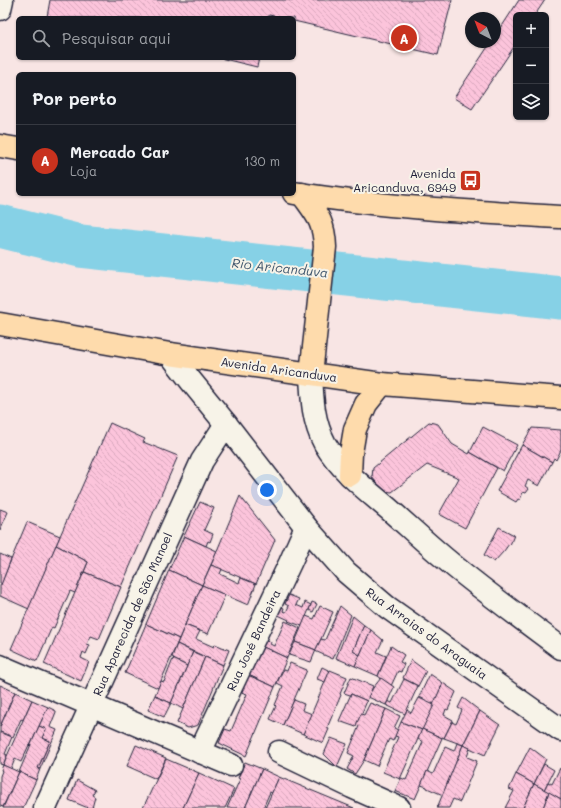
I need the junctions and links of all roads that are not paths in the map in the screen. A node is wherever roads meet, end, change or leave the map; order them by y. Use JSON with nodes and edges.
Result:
{"nodes":[{"id":1,"x":2,"y":0,"type":"edge"},
{"id":2,"x":0,"y":9,"type":"edge"},
{"id":3,"x":0,"y":146,"type":"edge"},
{"id":4,"x":16,"y":149,"type":"edge"},
{"id":5,"x":298,"y":194,"type":"edge"},
{"id":6,"x":561,"y":217,"type":"edge"},
{"id":7,"x":0,"y":324,"type":"edge"},
{"id":8,"x":170,"y":354,"type":"junction"},
{"id":9,"x":311,"y":374,"type":"junction"},
{"id":10,"x":382,"y":384,"type":"junction"},
{"id":11,"x":561,"y":398,"type":"edge"},
{"id":12,"x":226,"y":424,"type":"junction"},
{"id":13,"x":350,"y":475,"type":"junction"},
{"id":14,"x":306,"y":527,"type":"junction"},
{"id":15,"x":561,"y":648,"type":"edge"},
{"id":16,"x":0,"y":666,"type":"edge"},
{"id":17,"x":91,"y":705,"type":"junction"},
{"id":18,"x":561,"y":730,"type":"edge"},
{"id":19,"x":200,"y":752,"type":"junction"},
{"id":20,"x":279,"y":752,"type":"dead end"},
{"id":21,"x":231,"y":765,"type":"dead end"},
{"id":22,"x":45,"y":808,"type":"edge"},
{"id":23,"x":399,"y":808,"type":"edge"}],
"edges":[{"from":1,"to":2,"type":"street"},
{"from":3,"to":4,"type":"highway"},
{"from":5,"to":6,"type":"highway"},
{"from":5,"to":9,"type":"highway"},
{"from":7,"to":8,"type":"highway","name":"Avenida Aricanduva"},
{"from":8,"to":9,"type":"highway","name":"Avenida Aricanduva"},
{"from":8,"to":12,"type":"street","name":"Rua Arraias do Araguaia"},
{"from":9,"to":10,"type":"highway","name":"Avenida Aricanduva"},
{"from":9,"to":13,"type":"street"},
{"from":10,"to":11,"type":"highway","name":"Avenida Aricanduva"},
{"from":10,"to":13,"type":"highway"},
{"from":12,"to":14,"type":"street","name":"Rua Arraias do Araguaia"},
{"from":12,"to":17,"type":"street","name":"Rua Aparecida de São Manoel"},
{"from":13,"to":15,"type":"street"},
{"from":14,"to":18,"type":"street","name":"Rua Arraias do Araguaia"},
{"from":14,"to":19,"type":"street","name":"Rua José Bandeira"},
{"from":16,"to":17,"type":"street"},
{"from":17,"to":19,"type":"street"},
{"from":17,"to":22,"type":"street","name":"Rua Aparecida de São Manoel"},
{"from":19,"to":21,"type":"street"},
{"from":20,"to":23,"type":"street"}]}
